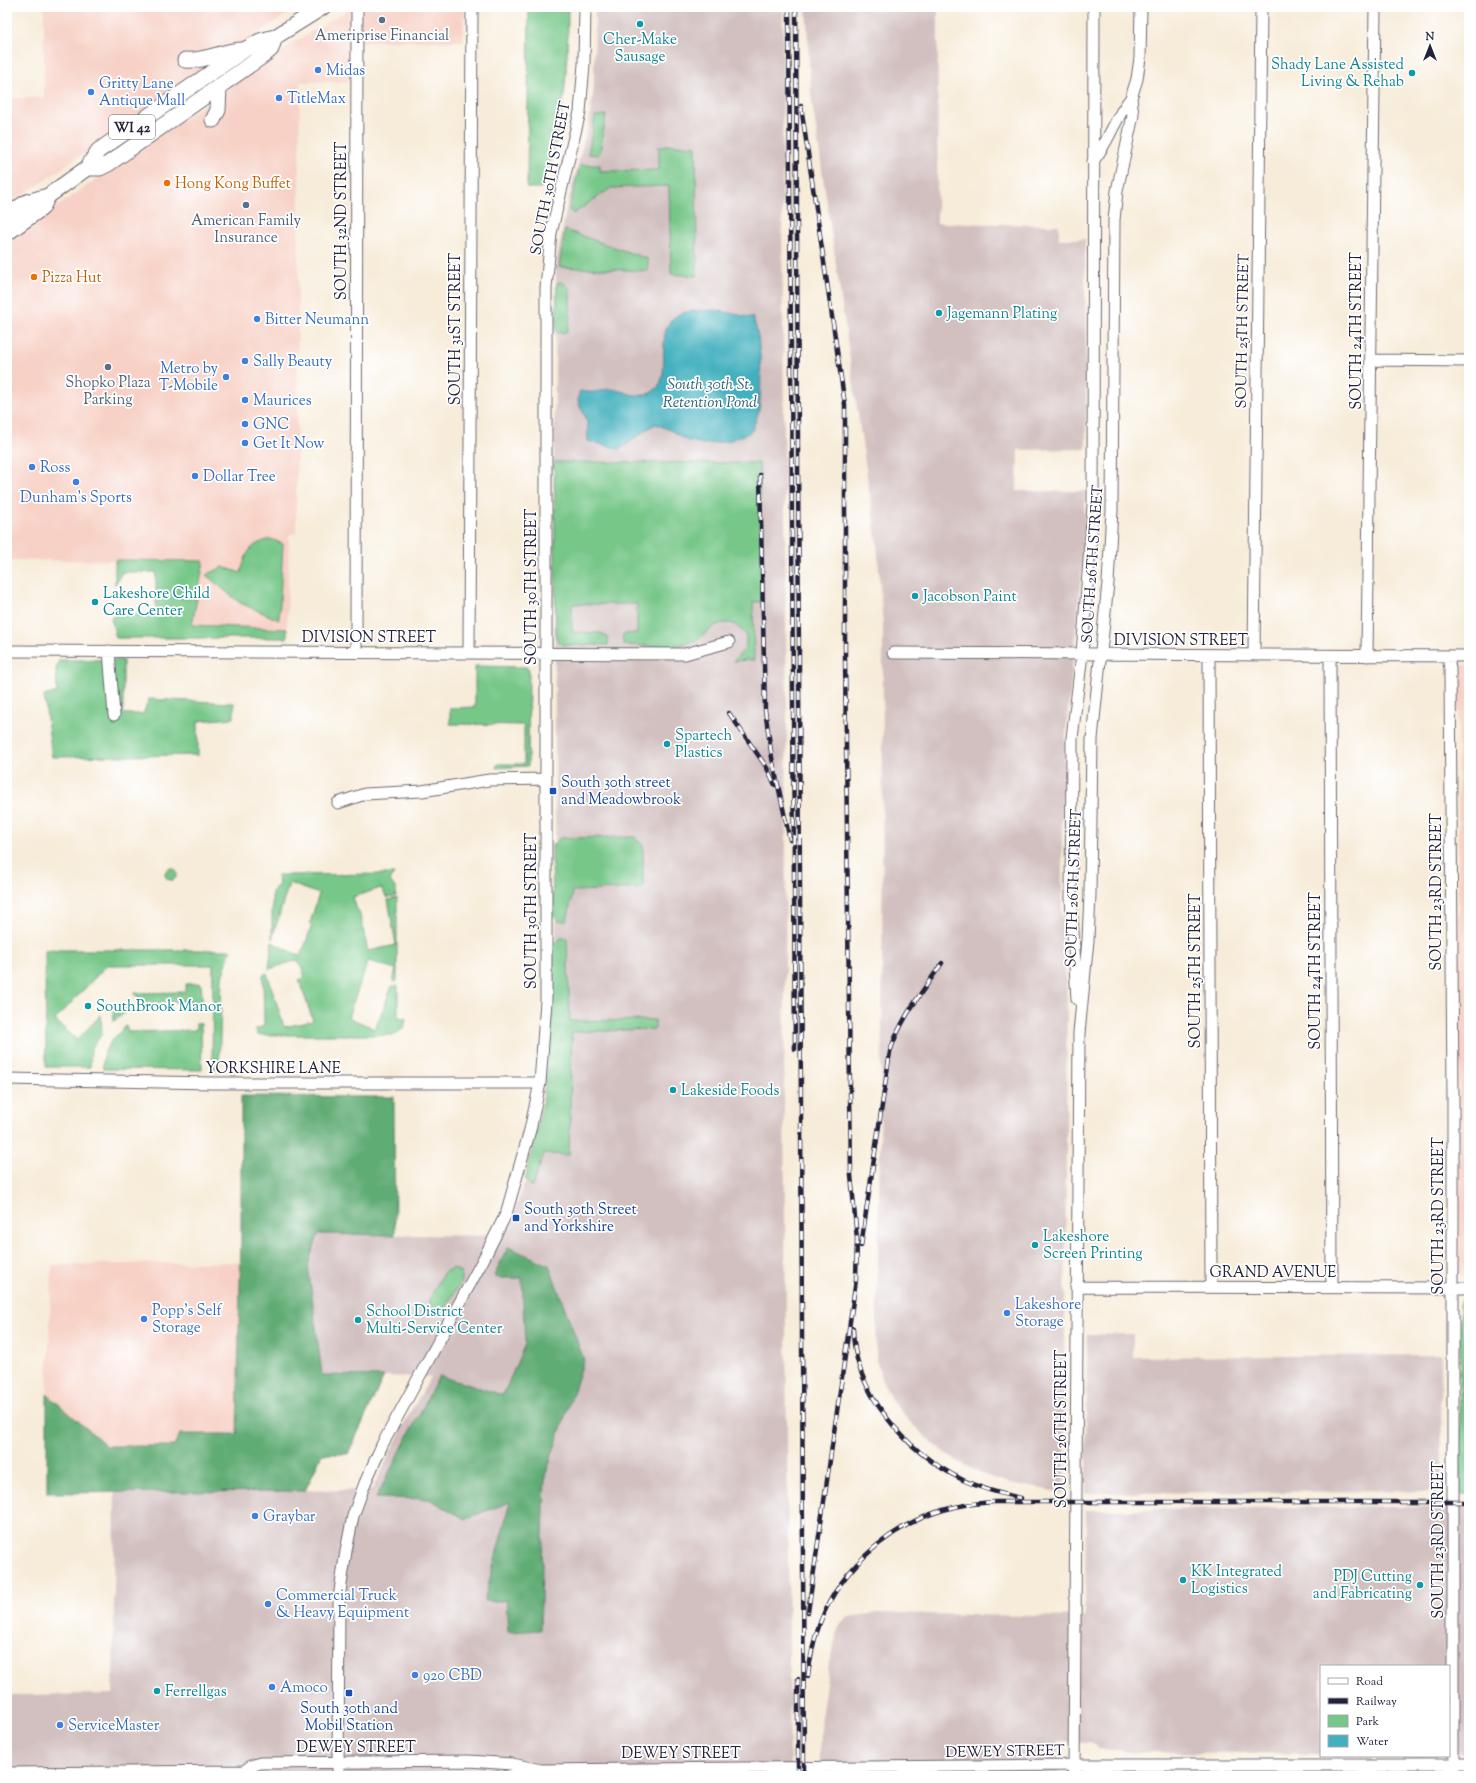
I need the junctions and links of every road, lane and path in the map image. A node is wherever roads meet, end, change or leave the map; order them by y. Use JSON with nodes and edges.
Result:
{"nodes":[{"id":1,"x":323,"y":7,"type":"edge"},
{"id":2,"x":357,"y":7,"type":"edge"},
{"id":3,"x":472,"y":7,"type":"edge"},
{"id":4,"x":585,"y":7,"type":"edge"},
{"id":5,"x":1094,"y":7,"type":"edge"},
{"id":6,"x":1141,"y":7,"type":"edge"},
{"id":7,"x":1261,"y":7,"type":"edge"},
{"id":8,"x":1375,"y":7,"type":"edge"},
{"id":9,"x":275,"y":37,"type":"junction"},
{"id":10,"x":244,"y":50,"type":"junction"},
{"id":11,"x":185,"y":60,"type":"dead end"},
{"id":12,"x":219,"y":87,"type":"junction"},
{"id":13,"x":188,"y":89,"type":"junction"},
{"id":14,"x":1131,"y":98,"type":"junction"},
{"id":15,"x":197,"y":103,"type":"junction"},
{"id":16,"x":213,"y":120,"type":"dead end"},
{"id":17,"x":1093,"y":161,"type":"junction"},
{"id":18,"x":87,"y":168,"type":"junction"},
{"id":19,"x":48,"y":196,"type":"junction"},
{"id":20,"x":7,"y":215,"type":"edge"},
{"id":21,"x":7,"y":233,"type":"edge"},
{"id":22,"x":1371,"y":360,"type":"junction"},
{"id":23,"x":1469,"y":361,"type":"edge"},
{"id":24,"x":729,"y":642,"type":"dead end"},
{"id":25,"x":7,"y":651,"type":"edge"},
{"id":26,"x":109,"y":651,"type":"junction"},
{"id":27,"x":356,"y":652,"type":"junction"},
{"id":28,"x":469,"y":652,"type":"junction"},
{"id":29,"x":545,"y":652,"type":"junction"},
{"id":30,"x":893,"y":653,"type":"dead end"},
{"id":31,"x":1082,"y":654,"type":"junction"},
{"id":32,"x":1101,"y":655,"type":"junction"},
{"id":33,"x":1209,"y":655,"type":"junction"},
{"id":34,"x":1254,"y":655,"type":"junction"},
{"id":35,"x":1330,"y":656,"type":"junction"},
{"id":36,"x":1367,"y":656,"type":"junction"},
{"id":37,"x":1448,"y":656,"type":"junction"},
{"id":38,"x":1469,"y":656,"type":"edge"},
{"id":39,"x":114,"y":715,"type":"dead end"},
{"id":40,"x":546,"y":779,"type":"junction"},
{"id":41,"x":338,"y":803,"type":"dead end"},
{"id":42,"x":1079,"y":1033,"type":"junction"},
{"id":43,"x":7,"y":1079,"type":"edge"},
{"id":44,"x":540,"y":1083,"type":"junction"},
{"id":45,"x":1076,"y":1287,"type":"junction"},
{"id":46,"x":1211,"y":1287,"type":"junction"},
{"id":47,"x":1332,"y":1287,"type":"junction"},
{"id":48,"x":1453,"y":1288,"type":"junction"},
{"id":49,"x":1469,"y":1288,"type":"edge"},
{"id":50,"x":338,"y":1762,"type":"junction"},
{"id":51,"x":1453,"y":1765,"type":"junction"},
{"id":52,"x":1469,"y":1765,"type":"edge"},
{"id":53,"x":541,"y":1770,"type":"junction"},
{"id":54,"x":1074,"y":1771,"type":"edge"},
{"id":55,"x":7,"y":1773,"type":"edge"},
{"id":56,"x":248,"y":1773,"type":"edge"},
{"id":57,"x":338,"y":1776,"type":"edge"},
{"id":58,"x":508,"y":1776,"type":"edge"},
{"id":59,"x":1453,"y":1776,"type":"edge"}],
"edges":[{"from":1,"to":9,"type":"main road","number":"WI 42"},
{"from":2,"to":27,"type":"street","name":"SOUTH 32ND STREET"},
{"from":3,"to":28,"type":"street","name":"SOUTH 31ST STREET"},
{"from":4,"to":29,"type":"street","name":"SOUTH 30TH STREET"},
{"from":5,"to":17,"type":"street","name":"SOUTH 26TH STREET"},
{"from":6,"to":14,"type":"street","name":"SOUTH 26TH STREET"},
{"from":7,"to":34,"type":"street","name":"SOUTH 25TH STREET"},
{"from":8,"to":22,"type":"street","name":"SOUTH 24TH STREET"},
{"from":9,"to":10,"type":"main road","number":"WI 42"},
{"from":9,"to":12,"type":"main road","number":"WI 42"},
{"from":10,"to":11,"type":"main road"},
{"from":10,"to":13,"type":"main road","number":"WI 42"},
{"from":12,"to":15,"type":"main road","number":"WI 42"},
{"from":12,"to":16,"type":"main road"},
{"from":13,"to":15,"type":"main road"},
{"from":13,"to":18,"type":"main road","number":"WI 42"},
{"from":14,"to":17,"type":"street","name":"SOUTH 26TH STREET"},
{"from":14,"to":32,"type":"street","name":"SOUTH 26TH STREET"},
{"from":15,"to":18,"type":"main road","number":"WI 42"},
{"from":17,"to":31,"type":"street","name":"SOUTH 26TH STREET"},
{"from":18,"to":19,"type":"main road","number":"WI 42"},
{"from":19,"to":20,"type":"main road","number":"WI 42"},
{"from":19,"to":21,"type":"main road","number":"WI 42"},
{"from":22,"to":23,"type":"street"},
{"from":22,"to":36,"type":"street","name":"SOUTH 24TH STREET"},
{"from":24,"to":29,"type":"street","name":"DIVISION STREET"},
{"from":25,"to":26,"type":"street","name":"DIVISION STREET"},
{"from":26,"to":27,"type":"street","name":"DIVISION STREET"},
{"from":26,"to":39,"type":"street"},
{"from":27,"to":28,"type":"street","name":"DIVISION STREET"},
{"from":28,"to":29,"type":"street","name":"DIVISION STREET"},
{"from":29,"to":40,"type":"street","name":"SOUTH 30TH STREET"},
{"from":30,"to":31,"type":"street","name":"DIVISION STREET"},
{"from":31,"to":32,"type":"street","name":"DIVISION STREET"},
{"from":31,"to":42,"type":"street","name":"SOUTH 26TH STREET"},
{"from":32,"to":33,"type":"street","name":"DIVISION STREET"},
{"from":32,"to":42,"type":"street","name":"SOUTH 26TH STREET"},
{"from":33,"to":34,"type":"street","name":"DIVISION STREET"},
{"from":33,"to":46,"type":"street","name":"SOUTH 25TH STREET"},
{"from":34,"to":35,"type":"street","name":"DIVISION STREET"},
{"from":35,"to":36,"type":"street","name":"DIVISION STREET"},
{"from":35,"to":47,"type":"street","name":"SOUTH 24TH STREET"},
{"from":36,"to":37,"type":"street","name":"DIVISION STREET"},
{"from":37,"to":38,"type":"street","name":"DIVISION STREET"},
{"from":37,"to":48,"type":"street","name":"SOUTH 23RD STREET"},
{"from":40,"to":41,"type":"street"},
{"from":40,"to":44,"type":"street","name":"SOUTH 30TH STREET"},
{"from":42,"to":45,"type":"street","name":"SOUTH 26TH STREET"},
{"from":43,"to":44,"type":"street","name":"YORKSHIRE LANE"},
{"from":44,"to":50,"type":"street","name":"SOUTH 30TH STREET"},
{"from":45,"to":46,"type":"street","name":"GRAND AVENUE"},
{"from":45,"to":54,"type":"street","name":"SOUTH 26TH STREET"},
{"from":46,"to":47,"type":"street","name":"GRAND AVENUE"},
{"from":47,"to":48,"type":"street","name":"GRAND AVENUE"},
{"from":48,"to":49,"type":"street","name":"GRAND AVENUE"},
{"from":48,"to":51,"type":"street","name":"SOUTH 23RD STREET"},
{"from":50,"to":53,"type":"street","name":"DEWEY STREET"},
{"from":50,"to":56,"type":"street","name":"DEWEY STREET"},
{"from":50,"to":57,"type":"street","name":"SOUTH 30TH STREET"},
{"from":51,"to":52,"type":"street","name":"DEWEY STREET"},
{"from":51,"to":54,"type":"street","name":"DEWEY STREET"},
{"from":51,"to":59,"type":"street","name":"SOUTH 23RD STREET"},
{"from":53,"to":54,"type":"street","name":"DEWEY STREET"},
{"from":53,"to":58,"type":"street","name":"DEWEY STREET"},
{"from":55,"to":56,"type":"street","name":"DEWEY STREET"}]}
